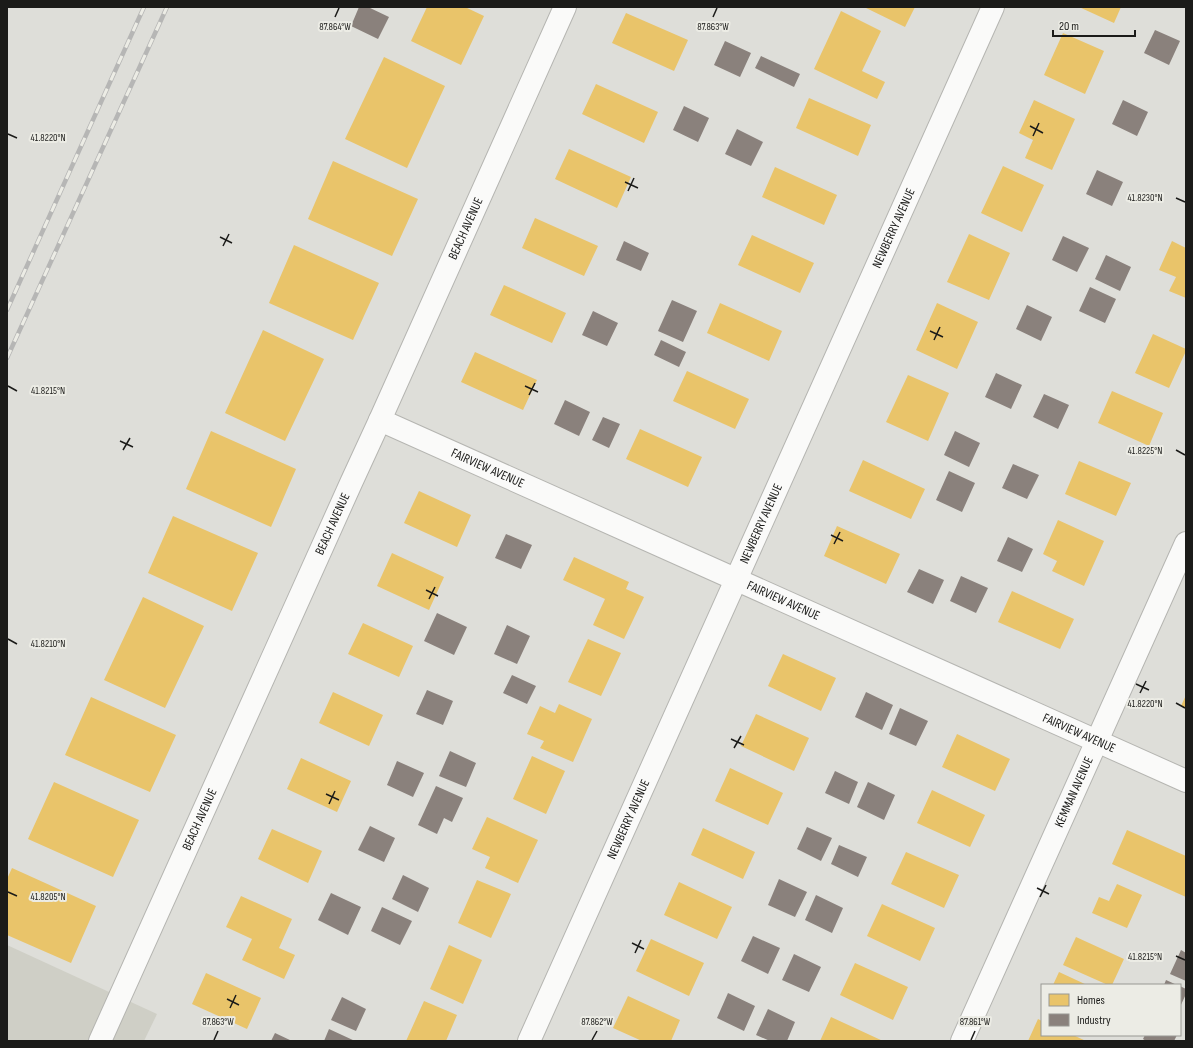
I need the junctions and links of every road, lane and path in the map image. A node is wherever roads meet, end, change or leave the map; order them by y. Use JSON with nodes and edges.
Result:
{"nodes":[{"id":1,"x":565,"y":7,"type":"edge"},
{"id":2,"x":993,"y":7,"type":"edge"},
{"id":3,"x":380,"y":420,"type":"junction"},
{"id":4,"x":1186,"y":543,"type":"edge"},
{"id":5,"x":736,"y":579,"type":"junction"},
{"id":6,"x":1097,"y":741,"type":"junction"},
{"id":7,"x":1186,"y":781,"type":"edge"},
{"id":8,"x":100,"y":1041,"type":"edge"},
{"id":9,"x":529,"y":1041,"type":"edge"},
{"id":10,"x":962,"y":1041,"type":"edge"}],
"edges":[{"from":1,"to":3,"type":"street","name":"BEACH AVENUE"},
{"from":2,"to":5,"type":"street","name":"NEWBERRY AVENUE"},
{"from":3,"to":5,"type":"street","name":"FAIRVIEW AVENUE"},
{"from":3,"to":8,"type":"street","name":"BEACH AVENUE"},
{"from":4,"to":6,"type":"street","name":"KEMMAN AVENUE"},
{"from":5,"to":6,"type":"street","name":"FAIRVIEW AVENUE"},
{"from":5,"to":9,"type":"street","name":"NEWBERRY AVENUE"},
{"from":6,"to":7,"type":"street","name":"FAIRVIEW AVENUE"},
{"from":6,"to":10,"type":"street","name":"KEMMAN AVENUE"}]}
